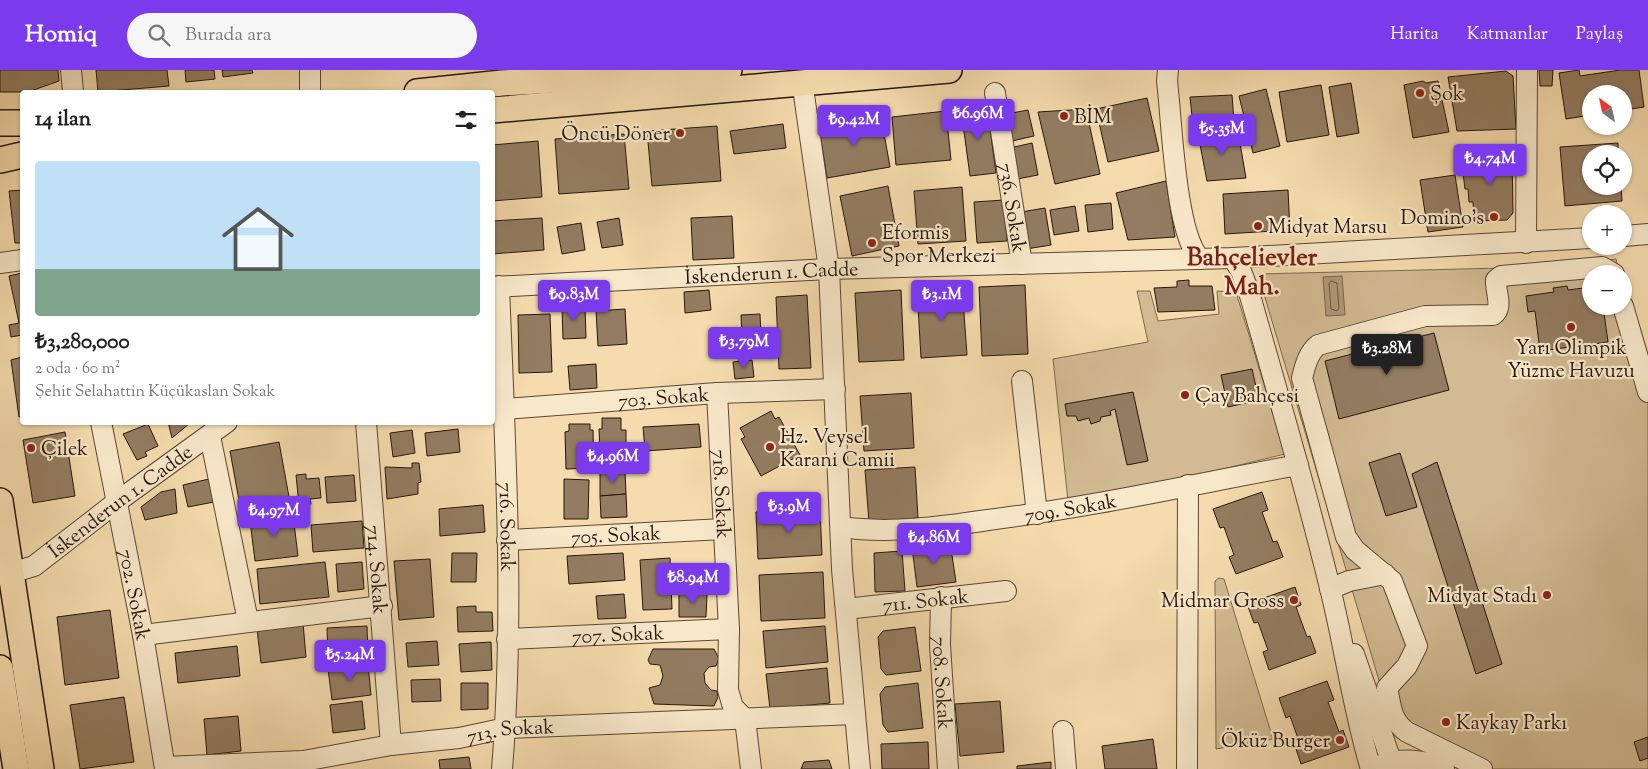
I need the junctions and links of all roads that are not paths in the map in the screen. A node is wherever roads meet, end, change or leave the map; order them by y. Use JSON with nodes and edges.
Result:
{"nodes":[{"id":1,"x":71,"y":70,"type":"edge"},
{"id":2,"x":310,"y":70,"type":"edge"},
{"id":3,"x":729,"y":70,"type":"edge"},
{"id":4,"x":949,"y":70,"type":"edge"},
{"id":5,"x":1168,"y":70,"type":"edge"},
{"id":6,"x":1527,"y":70,"type":"edge"},
{"id":7,"x":674,"y":72,"type":"edge"},
{"id":8,"x":509,"y":73,"type":"edge"},
{"id":9,"x":802,"y":81,"type":"junction"},
{"id":10,"x":73,"y":90,"type":"edge"},
{"id":11,"x":310,"y":90,"type":"edge"},
{"id":12,"x":427,"y":90,"type":"edge"},
{"id":13,"x":995,"y":93,"type":"dead end"},
{"id":14,"x":495,"y":103,"type":"edge"},
{"id":15,"x":495,"y":109,"type":"edge"},
{"id":16,"x":0,"y":123,"type":"edge"},
{"id":17,"x":20,"y":123,"type":"edge"},
{"id":18,"x":20,"y":155,"type":"edge"},
{"id":19,"x":0,"y":160,"type":"edge"},
{"id":20,"x":1648,"y":234,"type":"edge"},
{"id":21,"x":1632,"y":235,"type":"edge"},
{"id":22,"x":1582,"y":239,"type":"edge"},
{"id":23,"x":1555,"y":241,"type":"junction"},
{"id":24,"x":1526,"y":243,"type":"junction"},
{"id":25,"x":1233,"y":258,"type":"junction"},
{"id":26,"x":1200,"y":259,"type":"junction"},
{"id":27,"x":20,"y":260,"type":"edge"},
{"id":28,"x":0,"y":263,"type":"edge"},
{"id":29,"x":1022,"y":264,"type":"junction"},
{"id":30,"x":829,"y":269,"type":"junction"},
{"id":31,"x":1582,"y":269,"type":"edge"},
{"id":32,"x":1558,"y":271,"type":"junction"},
{"id":33,"x":496,"y":287,"type":"edge"},
{"id":34,"x":1626,"y":315,"type":"edge"},
{"id":35,"x":1022,"y":381,"type":"dead end"},
{"id":36,"x":835,"y":389,"type":"junction"},
{"id":37,"x":1648,"y":392,"type":"edge"},
{"id":38,"x":717,"y":393,"type":"junction"},
{"id":39,"x":498,"y":409,"type":"edge"},
{"id":40,"x":102,"y":425,"type":"edge"},
{"id":41,"x":223,"y":425,"type":"edge"},
{"id":42,"x":366,"y":425,"type":"edge"},
{"id":43,"x":210,"y":436,"type":"junction"},
{"id":44,"x":1298,"y":465,"type":"junction"},
{"id":45,"x":1188,"y":485,"type":"junction"},
{"id":46,"x":0,"y":501,"type":"edge"},
{"id":47,"x":118,"y":501,"type":"junction"},
{"id":48,"x":1037,"y":514,"type":"junction"},
{"id":49,"x":841,"y":527,"type":"junction"},
{"id":50,"x":724,"y":529,"type":"junction"},
{"id":51,"x":507,"y":540,"type":"junction"},
{"id":52,"x":11,"y":572,"type":"junction"},
{"id":53,"x":1385,"y":574,"type":"junction"},
{"id":54,"x":1330,"y":589,"type":"junction"},
{"id":55,"x":1006,"y":591,"type":"dead end"},
{"id":56,"x":941,"y":597,"type":"junction"},
{"id":57,"x":382,"y":606,"type":"junction"},
{"id":58,"x":846,"y":609,"type":"junction"},
{"id":59,"x":248,"y":621,"type":"junction"},
{"id":60,"x":729,"y":629,"type":"junction"},
{"id":61,"x":143,"y":635,"type":"junction"},
{"id":62,"x":507,"y":639,"type":"junction"},
{"id":63,"x":0,"y":668,"type":"edge"},
{"id":64,"x":856,"y":714,"type":"junction"},
{"id":65,"x":745,"y":719,"type":"junction"},
{"id":66,"x":506,"y":728,"type":"junction"},
{"id":67,"x":1063,"y":731,"type":"dead end"},
{"id":68,"x":391,"y":745,"type":"junction"},
{"id":69,"x":1393,"y":765,"type":"edge"},
{"id":70,"x":165,"y":768,"type":"edge"},
{"id":71,"x":16,"y":769,"type":"edge"},
{"id":72,"x":41,"y":769,"type":"edge"},
{"id":73,"x":502,"y":769,"type":"edge"},
{"id":74,"x":751,"y":769,"type":"edge"},
{"id":75,"x":860,"y":769,"type":"edge"},
{"id":76,"x":948,"y":769,"type":"edge"},
{"id":77,"x":1066,"y":769,"type":"edge"},
{"id":78,"x":1187,"y":769,"type":"edge"},
{"id":79,"x":1369,"y":769,"type":"edge"},
{"id":80,"x":1444,"y":769,"type":"edge"},
{"id":81,"x":1482,"y":769,"type":"edge"}],
"edges":[{"from":1,"to":10,"type":"street"},
{"from":2,"to":11,"type":"street"},
{"from":3,"to":7,"type":"main road"},
{"from":4,"to":9,"type":"main road"},
{"from":5,"to":26,"type":"street"},
{"from":6,"to":24,"type":"street"},
{"from":7,"to":8,"type":"main road"},
{"from":8,"to":12,"type":"main road"},
{"from":8,"to":14,"type":"street"},
{"from":9,"to":15,"type":"main road"},
{"from":9,"to":30,"type":"street"},
{"from":13,"to":29,"type":"street","name":"736. Sokak"},
{"from":16,"to":17,"type":"main road"},
{"from":18,"to":19,"type":"main road"},
{"from":20,"to":21,"type":"street"},
{"from":22,"to":23,"type":"street","name":"İskenderun 1. Cadde"},
{"from":23,"to":24,"type":"street","name":"İskenderun 1. Cadde"},
{"from":23,"to":32,"type":"street"},
{"from":24,"to":25,"type":"street","name":"İskenderun 1. Cadde"},
{"from":25,"to":26,"type":"street","name":"İskenderun 1. Cadde"},
{"from":25,"to":44,"type":"street"},
{"from":26,"to":29,"type":"street","name":"İskenderun 1. Cadde"},
{"from":27,"to":28,"type":"street"},
{"from":29,"to":30,"type":"street","name":"İskenderun 1. Cadde"},
{"from":30,"to":33,"type":"street","name":"İskenderun 1. Cadde"},
{"from":30,"to":36,"type":"street"},
{"from":31,"to":32,"type":"street"},
{"from":32,"to":53,"type":"street"},
{"from":33,"to":39,"type":"street","name":"716. Sokak"},
{"from":34,"to":37,"type":"street"},
{"from":35,"to":48,"type":"street"},
{"from":36,"to":38,"type":"street","name":"703. Sokak"},
{"from":36,"to":49,"type":"street"},
{"from":38,"to":39,"type":"street","name":"703. Sokak"},
{"from":38,"to":50,"type":"street","name":"718. Sokak"},
{"from":39,"to":51,"type":"street","name":"716. Sokak"},
{"from":40,"to":47,"type":"street","name":"702. Sokak"},
{"from":41,"to":43,"type":"street","name":"İskenderun 1. Cadde"},
{"from":42,"to":57,"type":"street","name":"714. Sokak"},
{"from":43,"to":47,"type":"street","name":"İskenderun 1. Cadde"},
{"from":43,"to":59,"type":"street"},
{"from":44,"to":45,"type":"street","name":"709. Sokak"},
{"from":44,"to":54,"type":"street"},
{"from":45,"to":48,"type":"street","name":"709. Sokak"},
{"from":45,"to":78,"type":"street"},
{"from":46,"to":52,"type":"main road"},
{"from":47,"to":52,"type":"street","name":"İskenderun 1. Cadde"},
{"from":47,"to":61,"type":"street","name":"702. Sokak"},
{"from":48,"to":49,"type":"street","name":"709. Sokak"},
{"from":49,"to":58,"type":"street"},
{"from":50,"to":51,"type":"street","name":"705. Sokak"},
{"from":50,"to":60,"type":"street","name":"718. Sokak"},
{"from":51,"to":62,"type":"street","name":"716. Sokak"},
{"from":52,"to":72,"type":"main road"},
{"from":53,"to":54,"type":"street"},
{"from":53,"to":81,"type":"street"},
{"from":54,"to":69,"type":"street"},
{"from":54,"to":79,"type":"street"},
{"from":55,"to":56,"type":"street","name":"711. Sokak"},
{"from":56,"to":58,"type":"street","name":"711. Sokak"},
{"from":56,"to":76,"type":"street","name":"708. Sokak"},
{"from":57,"to":59,"type":"street"},
{"from":57,"to":68,"type":"street","name":"714. Sokak"},
{"from":58,"to":64,"type":"street"},
{"from":59,"to":61,"type":"street"},
{"from":60,"to":62,"type":"street","name":"707. Sokak"},
{"from":60,"to":65,"type":"street","name":"718. Sokak"},
{"from":61,"to":70,"type":"street","name":"702. Sokak"},
{"from":62,"to":66,"type":"street","name":"716. Sokak"},
{"from":63,"to":71,"type":"main road"},
{"from":64,"to":65,"type":"street","name":"713. Sokak"},
{"from":64,"to":75,"type":"street"},
{"from":65,"to":66,"type":"street","name":"713. Sokak"},
{"from":65,"to":74,"type":"street","name":"718. Sokak"},
{"from":66,"to":68,"type":"street","name":"713. Sokak"},
{"from":66,"to":73,"type":"street","name":"716. Sokak"},
{"from":67,"to":77,"type":"street"},
{"from":68,"to":70,"type":"street","name":"713. Sokak"},
{"from":69,"to":79,"type":"street"},
{"from":69,"to":80,"type":"street"}]}
